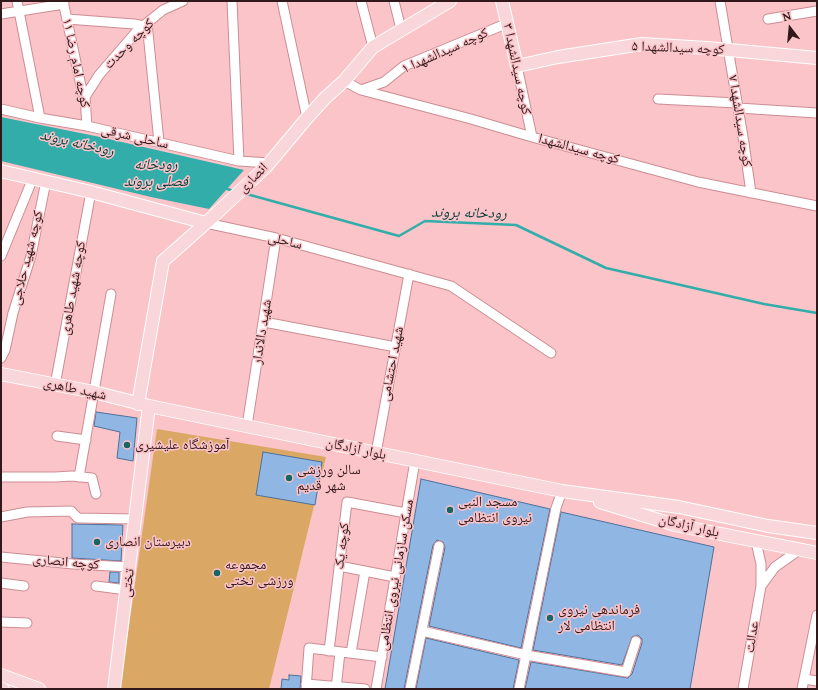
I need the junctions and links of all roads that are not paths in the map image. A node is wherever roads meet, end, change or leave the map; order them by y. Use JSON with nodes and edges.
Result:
{"nodes":[{"id":1,"x":17,"y":1,"type":"edge"},
{"id":2,"x":183,"y":1,"type":"edge"},
{"id":3,"x":232,"y":1,"type":"edge"},
{"id":4,"x":282,"y":1,"type":"edge"},
{"id":5,"x":361,"y":1,"type":"edge"},
{"id":6,"x":394,"y":1,"type":"edge"},
{"id":7,"x":450,"y":1,"type":"edge"},
{"id":8,"x":502,"y":1,"type":"edge"},
{"id":9,"x":720,"y":1,"type":"edge"},
{"id":10,"x":64,"y":3,"type":"edge"},
{"id":11,"x":19,"y":10,"type":"junction"},
{"id":12,"x":817,"y":11,"type":"edge"},
{"id":13,"x":1,"y":14,"type":"edge"},
{"id":14,"x":67,"y":19,"type":"junction"},
{"id":15,"x":768,"y":19,"type":"dead end"},
{"id":16,"x":508,"y":24,"type":"junction"},
{"id":17,"x":145,"y":25,"type":"junction"},
{"id":18,"x":401,"y":30,"type":"junction"},
{"id":19,"x":373,"y":47,"type":"junction"},
{"id":20,"x":728,"y":50,"type":"junction"},
{"id":21,"x":817,"y":58,"type":"edge"},
{"id":22,"x":517,"y":66,"type":"junction"},
{"id":23,"x":344,"y":81,"type":"junction"},
{"id":24,"x":362,"y":90,"type":"junction"},
{"id":25,"x":85,"y":97,"type":"junction"},
{"id":26,"x":658,"y":100,"type":"dead end"},
{"id":27,"x":738,"y":105,"type":"junction"},
{"id":28,"x":1,"y":109,"type":"edge"},
{"id":29,"x":817,"y":113,"type":"edge"},
{"id":30,"x":40,"y":118,"type":"junction"},
{"id":31,"x":307,"y":118,"type":"junction"},
{"id":32,"x":87,"y":126,"type":"junction"},
{"id":33,"x":532,"y":137,"type":"junction"},
{"id":34,"x":159,"y":142,"type":"junction"},
{"id":35,"x":240,"y":161,"type":"junction"},
{"id":36,"x":267,"y":165,"type":"junction"},
{"id":37,"x":1,"y":170,"type":"edge"},
{"id":38,"x":33,"y":178,"type":"junction"},
{"id":39,"x":46,"y":181,"type":"junction"},
{"id":40,"x":91,"y":192,"type":"junction"},
{"id":41,"x":751,"y":192,"type":"junction"},
{"id":42,"x":817,"y":206,"type":"edge"},
{"id":43,"x":206,"y":224,"type":"junction"},
{"id":44,"x":276,"y":238,"type":"junction"},
{"id":45,"x":1,"y":256,"type":"edge"},
{"id":46,"x":409,"y":274,"type":"junction"},
{"id":47,"x":111,"y":294,"type":"dead end"},
{"id":48,"x":264,"y":322,"type":"junction"},
{"id":49,"x":396,"y":347,"type":"junction"},
{"id":50,"x":550,"y":353,"type":"dead end"},
{"id":51,"x":1,"y":358,"type":"edge"},
{"id":52,"x":1,"y":374,"type":"edge"},
{"id":53,"x":55,"y":384,"type":"junction"},
{"id":54,"x":94,"y":392,"type":"junction"},
{"id":55,"x":144,"y":405,"type":"junction"},
{"id":56,"x":247,"y":426,"type":"junction"},
{"id":57,"x":57,"y":436,"type":"dead end"},
{"id":58,"x":86,"y":440,"type":"junction"},
{"id":59,"x":376,"y":453,"type":"junction"},
{"id":60,"x":416,"y":461,"type":"junction"},
{"id":61,"x":1,"y":477,"type":"edge"},
{"id":62,"x":79,"y":477,"type":"junction"},
{"id":63,"x":562,"y":491,"type":"junction"},
{"id":64,"x":96,"y":494,"type":"dead end"},
{"id":65,"x":406,"y":513,"type":"junction"},
{"id":66,"x":1,"y":517,"type":"edge"},
{"id":67,"x":135,"y":519,"type":"junction"},
{"id":68,"x":817,"y":533,"type":"edge"},
{"id":69,"x":756,"y":542,"type":"junction"},
{"id":70,"x":439,"y":546,"type":"dead end"},
{"id":71,"x":799,"y":550,"type":"junction"},
{"id":72,"x":817,"y":553,"type":"edge"},
{"id":73,"x":1,"y":557,"type":"edge"},
{"id":74,"x":339,"y":566,"type":"junction"},
{"id":75,"x":130,"y":567,"type":"junction"},
{"id":76,"x":365,"y":571,"type":"junction"},
{"id":77,"x":395,"y":577,"type":"junction"},
{"id":78,"x":1,"y":583,"type":"edge"},
{"id":79,"x":24,"y":586,"type":"dead end"},
{"id":80,"x":96,"y":586,"type":"dead end"},
{"id":81,"x":761,"y":586,"type":"junction"},
{"id":82,"x":127,"y":590,"type":"junction"},
{"id":83,"x":817,"y":615,"type":"edge"},
{"id":84,"x":1,"y":622,"type":"edge"},
{"id":85,"x":27,"y":623,"type":"dead end"},
{"id":86,"x":422,"y":631,"type":"junction"},
{"id":87,"x":636,"y":641,"type":"dead end"},
{"id":88,"x":329,"y":651,"type":"junction"},
{"id":89,"x":340,"y":652,"type":"junction"},
{"id":90,"x":351,"y":653,"type":"junction"},
{"id":91,"x":526,"y":655,"type":"junction"},
{"id":92,"x":382,"y":657,"type":"junction"},
{"id":93,"x":1,"y":676,"type":"edge"},
{"id":94,"x":804,"y":679,"type":"junction"},
{"id":95,"x":817,"y":681,"type":"edge"},
{"id":96,"x":306,"y":687,"type":"edge"},
{"id":97,"x":336,"y":688,"type":"edge"},
{"id":98,"x":39,"y":689,"type":"edge"},
{"id":99,"x":114,"y":689,"type":"edge"},
{"id":100,"x":365,"y":689,"type":"edge"},
{"id":101,"x":376,"y":689,"type":"edge"},
{"id":102,"x":410,"y":689,"type":"edge"},
{"id":103,"x":519,"y":689,"type":"edge"},
{"id":104,"x":743,"y":689,"type":"edge"},
{"id":105,"x":802,"y":689,"type":"edge"}],
"edges":[{"from":1,"to":11,"type":"street"},
{"from":2,"to":17,"type":"street","name":"کوچه وحدت"},
{"from":3,"to":35,"type":"street"},
{"from":4,"to":31,"type":"street"},
{"from":5,"to":19,"type":"street"},
{"from":6,"to":18,"type":"street"},
{"from":7,"to":18,"type":"main road","name":"انصاری"},
{"from":8,"to":16,"type":"main road","name":"کوچه سیدالشهدا ۳"},
{"from":9,"to":20,"type":"street","name":"کوچه سیدالشهدا ۷"},
{"from":10,"to":11,"type":"street"},
{"from":10,"to":14,"type":"street","name":"کوچه امام رضا ۱۱"},
{"from":11,"to":13,"type":"street"},
{"from":11,"to":30,"type":"street"},
{"from":12,"to":15,"type":"street"},
{"from":14,"to":17,"type":"street"},
{"from":14,"to":25,"type":"street","name":"کوچه امام رضا ۱۱"},
{"from":16,"to":22,"type":"main road","name":"کوچه سیدالشهدا ۳"},
{"from":16,"to":24,"type":"street","name":"کوچه سیدالشهدا ۱"},
{"from":17,"to":25,"type":"street","name":"کوچه وحدت"},
{"from":17,"to":34,"type":"street"},
{"from":18,"to":19,"type":"main road","name":"انصاری"},
{"from":19,"to":23,"type":"main road","name":"انصاری"},
{"from":20,"to":21,"type":"main road","name":"کوچه سیدالشهدا ۵"},
{"from":20,"to":22,"type":"main road","name":"کوچه سیدالشهدا ۵"},
{"from":20,"to":27,"type":"street","name":"کوچه سیدالشهدا ۷"},
{"from":22,"to":33,"type":"street","name":"کوچه سیدالشهدا ۳"},
{"from":23,"to":24,"type":"street","name":"کوچه سیدالشهدا"},
{"from":23,"to":31,"type":"main road","name":"انصاری"},
{"from":24,"to":33,"type":"street","name":"کوچه سیدالشهدا"},
{"from":25,"to":32,"type":"street","name":"کوچه امام رضا ۱۱"},
{"from":26,"to":27,"type":"street"},
{"from":27,"to":29,"type":"street"},
{"from":27,"to":41,"type":"street","name":"کوچه سیدالشهدا ۷"},
{"from":28,"to":30,"type":"street","name":"ساحلی شرقی"},
{"from":30,"to":32,"type":"street","name":"ساحلی شرقی"},
{"from":31,"to":36,"type":"main road","name":"انصاری"},
{"from":32,"to":34,"type":"street","name":"ساحلی شرقی"},
{"from":33,"to":41,"type":"street","name":"کوچه سیدالشهدا"},
{"from":34,"to":35,"type":"street","name":"ساحلی شرقی"},
{"from":35,"to":36,"type":"street","name":"ساحلی شرقی"},
{"from":36,"to":43,"type":"main road","name":"انصاری"},
{"from":37,"to":38,"type":"main road","name":"ساحلی"},
{"from":38,"to":39,"type":"main road","name":"ساحلی"},
{"from":38,"to":45,"type":"street"},
{"from":39,"to":40,"type":"main road","name":"ساحلی"},
{"from":39,"to":51,"type":"street","name":"کوچه شهید حلاجی"},
{"from":40,"to":43,"type":"main road","name":"ساحلی"},
{"from":40,"to":53,"type":"street","name":"کوچه شهید طاهری"},
{"from":41,"to":42,"type":"street","name":"کوچه سیدالشهدا"},
{"from":43,"to":44,"type":"street","name":"ساحلی"},
{"from":43,"to":55,"type":"main road","name":"انصاری"},
{"from":44,"to":46,"type":"street","name":"ساحلی"},
{"from":44,"to":48,"type":"street","name":"شهید دالاندار"},
{"from":46,"to":49,"type":"street","name":"شهید احتشامی"},
{"from":46,"to":50,"type":"street","name":"ساحلی"},
{"from":47,"to":54,"type":"street"},
{"from":48,"to":49,"type":"street"},
{"from":48,"to":56,"type":"street","name":"شهید دالاندار"},
{"from":49,"to":59,"type":"street","name":"شهید احتشامی"},
{"from":52,"to":53,"type":"main road","name":"شهید طاهری"},
{"from":53,"to":54,"type":"main road","name":"شهید طاهری"},
{"from":54,"to":55,"type":"main road","name":"شهید طاهری"},
{"from":54,"to":58,"type":"street"},
{"from":55,"to":56,"type":"main road","name":"بلوار آزادگان"},
{"from":55,"to":67,"type":"main road","name":"تختی"},
{"from":56,"to":59,"type":"main road","name":"بلوار آزادگان"},
{"from":57,"to":58,"type":"street"},
{"from":58,"to":62,"type":"street"},
{"from":59,"to":60,"type":"main road","name":"بلوار آزادگان"},
{"from":60,"to":63,"type":"main road","name":"بلوار آزادگان"},
{"from":60,"to":65,"type":"street","name":"مسکن سازمانی نیروی انتظامی"},
{"from":61,"to":62,"type":"street"},
{"from":62,"to":64,"type":"street"},
{"from":63,"to":68,"type":"main road","name":"بلوار آزادگان"},
{"from":63,"to":69,"type":"main road","name":"بلوار آزادگان"},
{"from":63,"to":91,"type":"street"},
{"from":65,"to":74,"type":"street","name":"کوچه یک"},
{"from":65,"to":77,"type":"street","name":"مسکن سازمانی نیروی انتظامی"},
{"from":66,"to":67,"type":"street"},
{"from":67,"to":75,"type":"main road","name":"تختی"},
{"from":69,"to":71,"type":"main road","name":"بلوار آزادگان"},
{"from":69,"to":81,"type":"street","name":"عدالت"},
{"from":70,"to":86,"type":"street"},
{"from":71,"to":72,"type":"main road","name":"بلوار آزادگان"},
{"from":71,"to":81,"type":"street"},
{"from":73,"to":75,"type":"street","name":"کوچه انصاری"},
{"from":74,"to":76,"type":"street"},
{"from":74,"to":88,"type":"street","name":"کوچه یک"},
{"from":75,"to":82,"type":"main road","name":"تختی"},
{"from":76,"to":77,"type":"street"},
{"from":76,"to":90,"type":"street"},
{"from":77,"to":92,"type":"street","name":"مسکن سازمانی نیروی انتظامی"},
{"from":78,"to":79,"type":"street"},
{"from":80,"to":82,"type":"street"},
{"from":81,"to":104,"type":"street","name":"عدالت"},
{"from":82,"to":99,"type":"main road","name":"تختی"},
{"from":83,"to":94,"type":"street"},
{"from":84,"to":85,"type":"street"},
{"from":86,"to":91,"type":"street"},
{"from":86,"to":102,"type":"street"},
{"from":87,"to":91,"type":"street"},
{"from":88,"to":89,"type":"street"},
{"from":88,"to":96,"type":"street"},
{"from":89,"to":90,"type":"street"},
{"from":89,"to":97,"type":"street"},
{"from":90,"to":92,"type":"street"},
{"from":91,"to":103,"type":"street"},
{"from":92,"to":101,"type":"street","name":"مسکن سازمانی نیروی انتظامی"},
{"from":93,"to":98,"type":"main road"},
{"from":94,"to":95,"type":"street"},
{"from":94,"to":105,"type":"street"},
{"from":96,"to":97,"type":"street"},
{"from":97,"to":100,"type":"street"}]}
